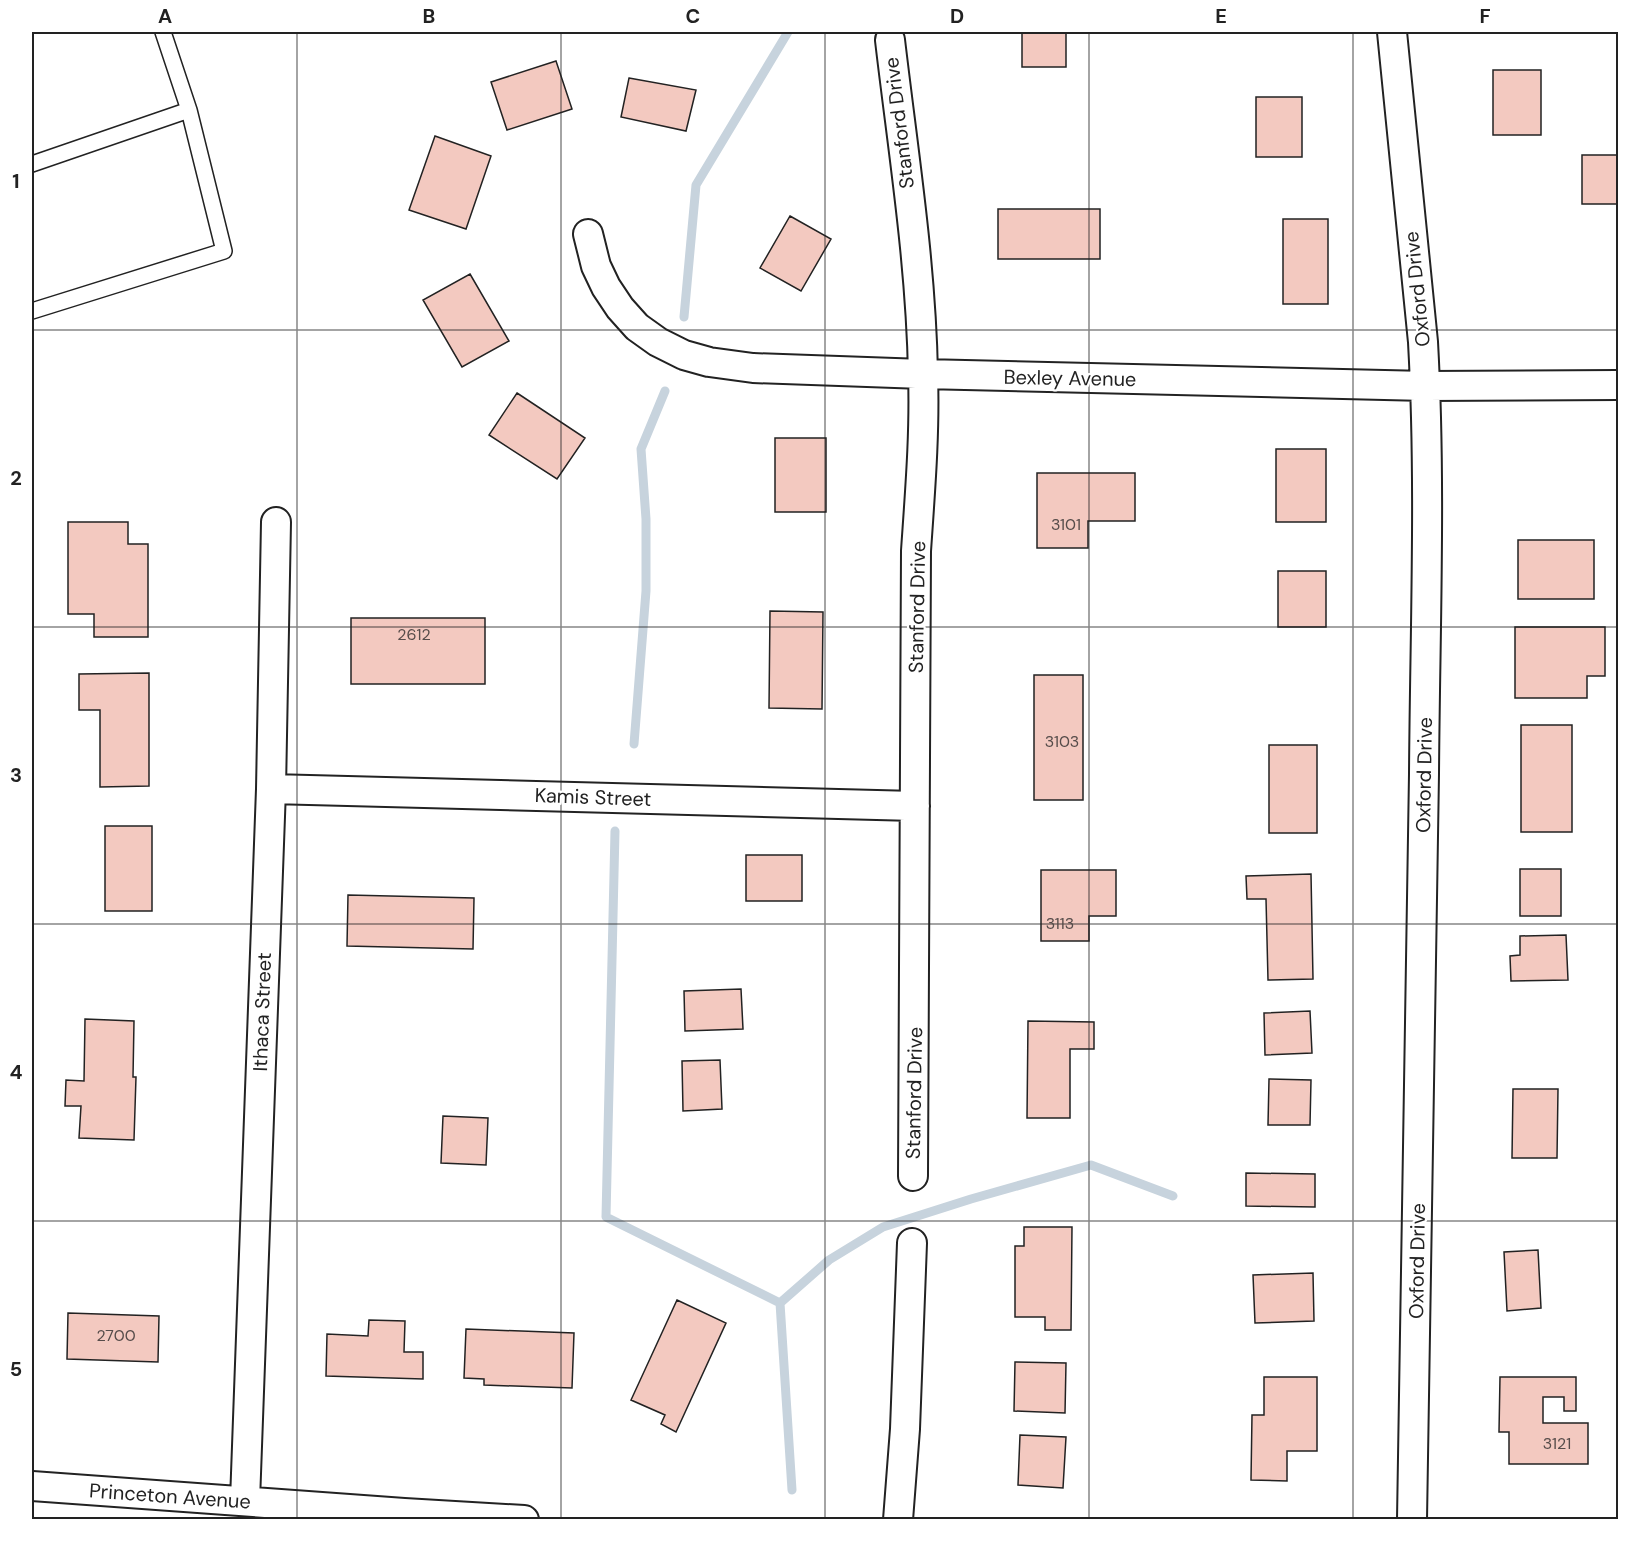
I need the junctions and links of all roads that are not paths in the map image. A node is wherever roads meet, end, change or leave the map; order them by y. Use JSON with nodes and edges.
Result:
{"nodes":[{"id":1,"x":163,"y":32,"type":"edge"},
{"id":2,"x":1392,"y":32,"type":"edge"},
{"id":3,"x":890,"y":40,"type":"dead end"},
{"id":4,"x":189,"y":110,"type":"junction"},
{"id":5,"x":32,"y":165,"type":"edge"},
{"id":6,"x":588,"y":234,"type":"dead end"},
{"id":7,"x":32,"y":310,"type":"edge"},
{"id":8,"x":923,"y":374,"type":"junction"},
{"id":9,"x":1618,"y":385,"type":"edge"},
{"id":10,"x":1426,"y":386,"type":"junction"},
{"id":11,"x":276,"y":522,"type":"dead end"},
{"id":12,"x":271,"y":789,"type":"junction"},
{"id":13,"x":915,"y":806,"type":"junction"},
{"id":14,"x":913,"y":1176,"type":"dead end"},
{"id":15,"x":912,"y":1244,"type":"dead end"},
{"id":16,"x":32,"y":1486,"type":"edge"},
{"id":17,"x":245,"y":1501,"type":"junction"},
{"id":18,"x":524,"y":1520,"type":"edge"},
{"id":19,"x":898,"y":1520,"type":"edge"},
{"id":20,"x":1412,"y":1520,"type":"edge"}],
"edges":[{"from":1,"to":4,"type":"lane"},
{"from":2,"to":10,"type":"street","name":"Oxford Drive"},
{"from":3,"to":8,"type":"street","name":"Stanford Drive"},
{"from":4,"to":5,"type":"lane"},
{"from":4,"to":7,"type":"lane"},
{"from":6,"to":8,"type":"street","name":"Bexley Avenue"},
{"from":8,"to":10,"type":"street","name":"Bexley Avenue"},
{"from":8,"to":13,"type":"street","name":"Stanford Drive"},
{"from":9,"to":10,"type":"street","name":"Bexley Avenue"},
{"from":10,"to":20,"type":"street","name":"Oxford Drive"},
{"from":11,"to":12,"type":"street","name":"Ithaca Street"},
{"from":12,"to":13,"type":"street","name":"Kamis Street"},
{"from":12,"to":17,"type":"street","name":"Ithaca Street"},
{"from":13,"to":14,"type":"street","name":"Stanford Drive"},
{"from":15,"to":19,"type":"street"},
{"from":16,"to":17,"type":"street","name":"Princeton Avenue"},
{"from":17,"to":18,"type":"street","name":"Princeton Avenue"}]}
